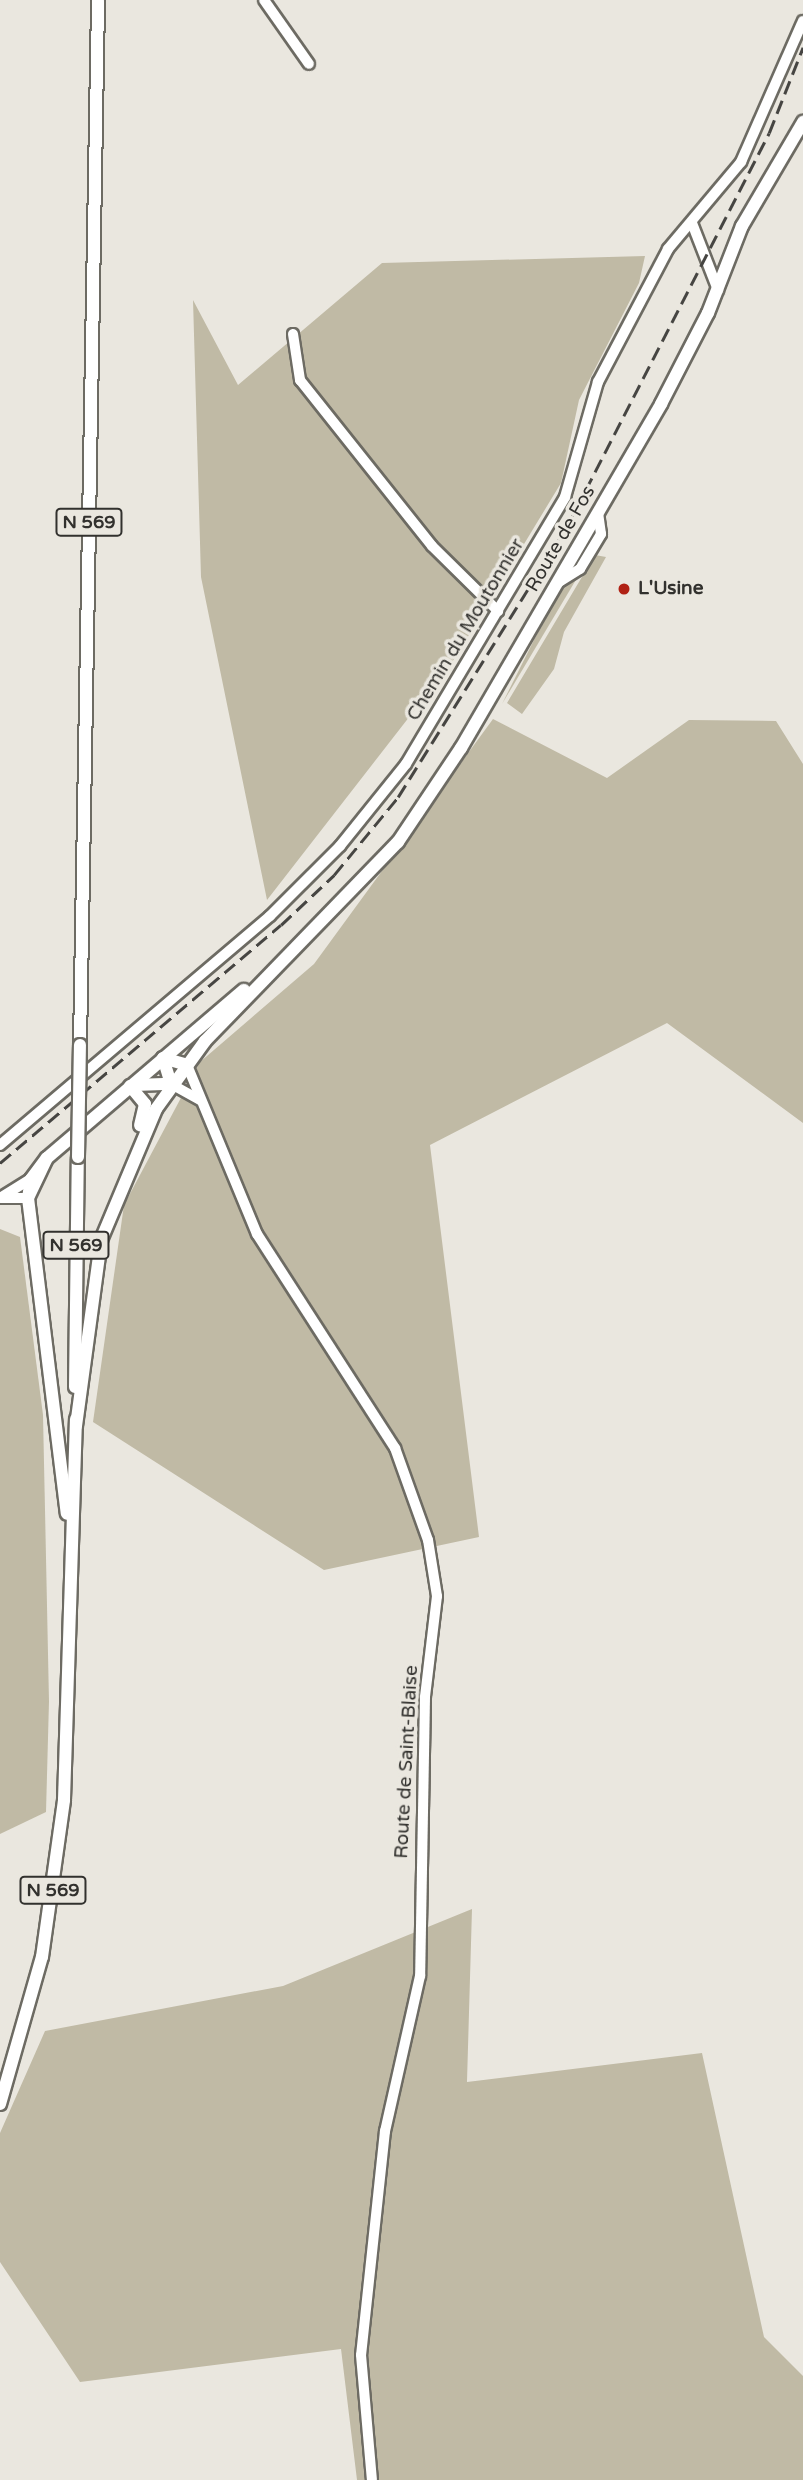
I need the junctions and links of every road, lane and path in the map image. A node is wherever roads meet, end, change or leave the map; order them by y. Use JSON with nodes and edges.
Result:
{"nodes":[{"id":1,"x":98,"y":0,"type":"edge"},
{"id":2,"x":264,"y":0,"type":"edge"},
{"id":3,"x":803,"y":21,"type":"edge"},
{"id":4,"x":309,"y":64,"type":"dead end"},
{"id":5,"x":803,"y":122,"type":"edge"},
{"id":6,"x":692,"y":223,"type":"junction"},
{"id":7,"x":718,"y":290,"type":"junction"},
{"id":8,"x":293,"y":334,"type":"dead end"},
{"id":9,"x":498,"y":611,"type":"junction"},
{"id":10,"x":301,"y":943,"type":"junction"},
{"id":11,"x":163,"y":1058,"type":"junction"},
{"id":12,"x":187,"y":1065,"type":"junction"},
{"id":13,"x":171,"y":1084,"type":"junction"},
{"id":14,"x":130,"y":1087,"type":"junction"},
{"id":15,"x":200,"y":1100,"type":"junction"},
{"id":16,"x":0,"y":1145,"type":"edge"},
{"id":17,"x":47,"y":1158,"type":"junction"},
{"id":18,"x":31,"y":1179,"type":"junction"},
{"id":19,"x":114,"y":1197,"type":"junction"},
{"id":20,"x":28,"y":1198,"type":"junction"},
{"id":21,"x":76,"y":1426,"type":"junction"},
{"id":22,"x":71,"y":1528,"type":"junction"},
{"id":23,"x":0,"y":2104,"type":"edge"},
{"id":24,"x":372,"y":2480,"type":"edge"}],
"edges":[{"from":1,"to":21,"type":"main road","number":"N 569","bridge":true},
{"from":2,"to":4,"type":"street"},
{"from":3,"to":6,"type":"street","name":"Chemin du Moutonnier"},
{"from":5,"to":7,"type":"main road","name":"Route de Fos"},
{"from":6,"to":7,"type":"street"},
{"from":6,"to":9,"type":"street","name":"Chemin du Moutonnier"},
{"from":7,"to":10,"type":"main road","name":"Route de Fos"},
{"from":8,"to":9,"type":"street"},
{"from":9,"to":16,"type":"street","name":"Chemin du Moutonnier"},
{"from":10,"to":11,"type":"main road"},
{"from":10,"to":12,"type":"main road"},
{"from":11,"to":12,"type":"main road"},
{"from":11,"to":13,"type":"main road"},
{"from":11,"to":14,"type":"main road"},
{"from":12,"to":13,"type":"main road"},
{"from":12,"to":15,"type":"street","name":"Route de Saint-Blaise"},
{"from":13,"to":14,"type":"main road"},
{"from":13,"to":15,"type":"street"},
{"from":13,"to":19,"type":"main road"},
{"from":14,"to":17,"type":"main road"},
{"from":14,"to":19,"type":"main road"},
{"from":15,"to":24,"type":"street","name":"Route de Saint-Blaise"},
{"from":17,"to":18,"type":"main road"},
{"from":17,"to":20,"type":"main road"},
{"from":18,"to":20,"type":"main road"},
{"from":18,"to":20,"type":"street"},
{"from":19,"to":21,"type":"main road"},
{"from":20,"to":22,"type":"main road","number":"N 569"},
{"from":21,"to":22,"type":"main road","number":"N 569"},
{"from":22,"to":23,"type":"main road","number":"N 569"}]}
